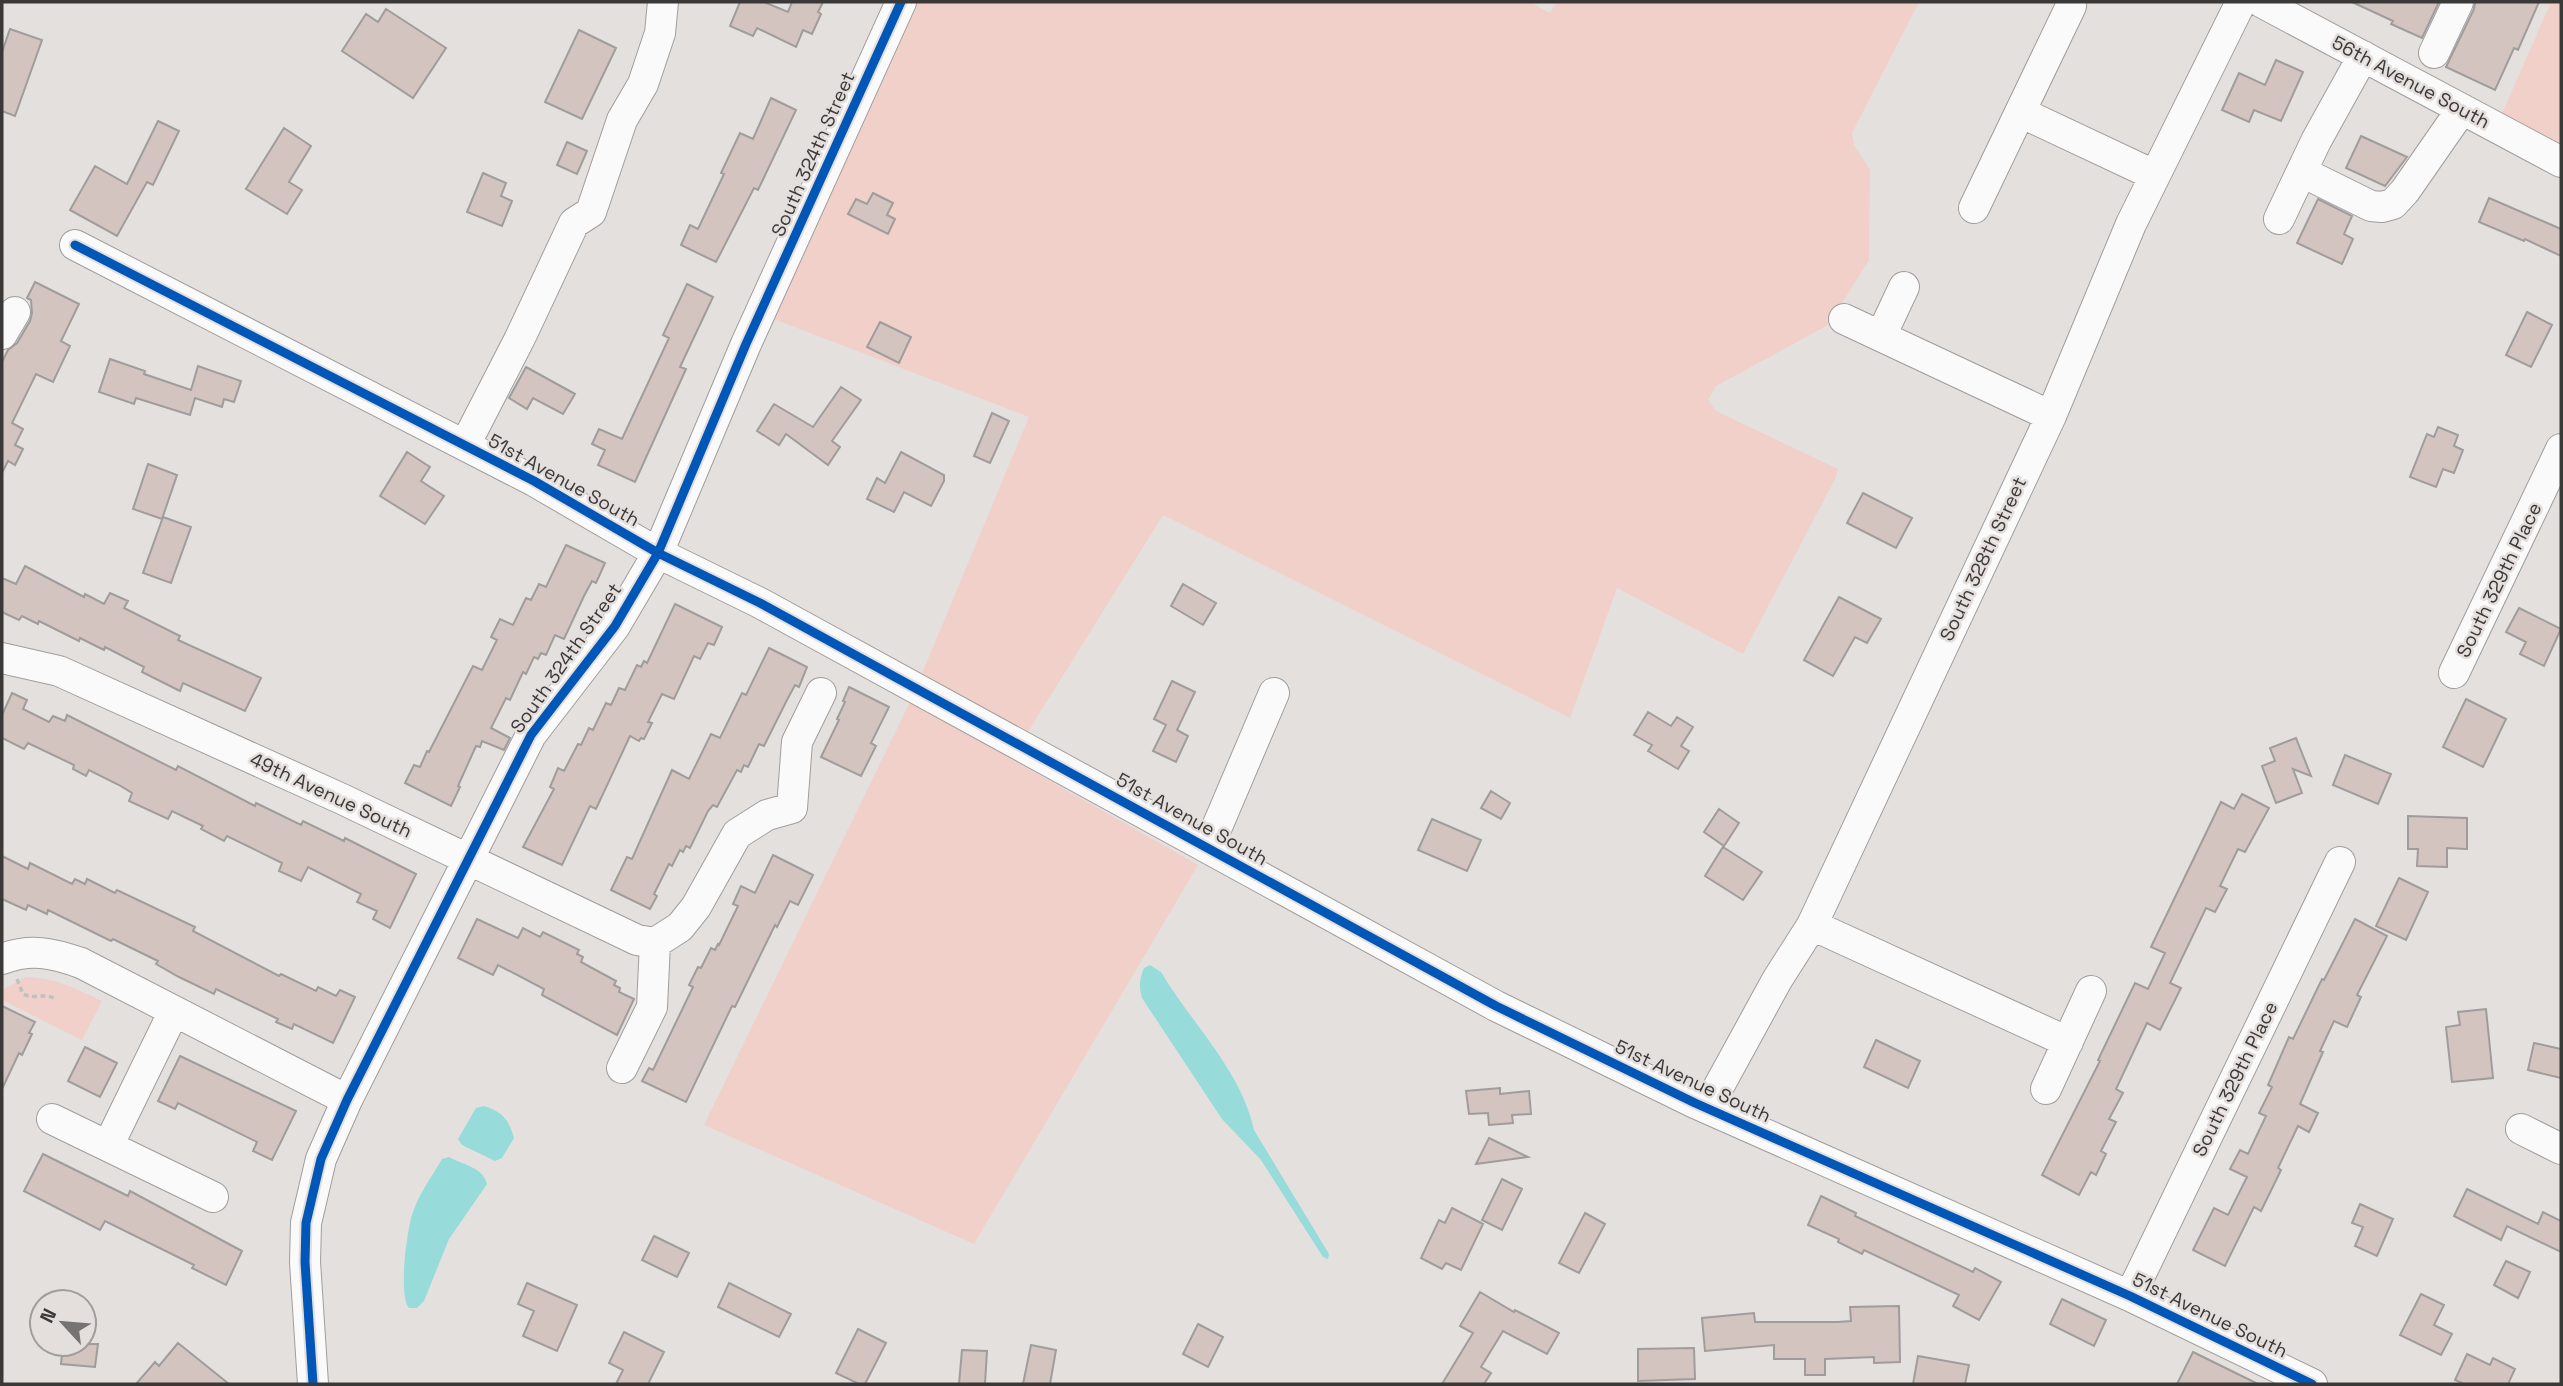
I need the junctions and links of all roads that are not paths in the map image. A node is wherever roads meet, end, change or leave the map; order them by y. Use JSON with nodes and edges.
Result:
{"nodes":[{"id":1,"x":663,"y":2,"type":"edge"},
{"id":2,"x":901,"y":2,"type":"edge"},
{"id":3,"x":2241,"y":2,"type":"edge"},
{"id":4,"x":2261,"y":2,"type":"edge"},
{"id":5,"x":2458,"y":2,"type":"edge"},
{"id":6,"x":2071,"y":6,"type":"dead end"},
{"id":7,"x":2434,"y":53,"type":"dead end"},
{"id":8,"x":2363,"y":56,"type":"junction"},
{"id":9,"x":2462,"y":108,"type":"junction"},
{"id":10,"x":2020,"y":112,"type":"junction"},
{"id":11,"x":2561,"y":162,"type":"edge"},
{"id":12,"x":2301,"y":172,"type":"junction"},
{"id":13,"x":2154,"y":175,"type":"junction"},
{"id":14,"x":1974,"y":208,"type":"dead end"},
{"id":15,"x":2279,"y":219,"type":"dead end"},
{"id":16,"x":75,"y":245,"type":"dead end"},
{"id":17,"x":1904,"y":287,"type":"dead end"},
{"id":18,"x":1844,"y":319,"type":"dead end"},
{"id":19,"x":1881,"y":336,"type":"junction"},
{"id":20,"x":2051,"y":416,"type":"junction"},
{"id":21,"x":465,"y":445,"type":"junction"},
{"id":22,"x":2561,"y":449,"type":"edge"},
{"id":23,"x":658,"y":553,"type":"junction"},
{"id":24,"x":2,"y":658,"type":"edge"},
{"id":25,"x":2454,"y":673,"type":"dead end"},
{"id":26,"x":821,"y":693,"type":"dead end"},
{"id":27,"x":1274,"y":693,"type":"dead end"},
{"id":28,"x":1208,"y":848,"type":"junction"},
{"id":29,"x":468,"y":859,"type":"junction"},
{"id":30,"x":2340,"y":862,"type":"dead end"},
{"id":31,"x":1812,"y":925,"type":"junction"},
{"id":32,"x":655,"y":943,"type":"junction"},
{"id":33,"x":9,"y":968,"type":"edge"},
{"id":34,"x":2091,"y":991,"type":"dead end"},
{"id":35,"x":174,"y":1011,"type":"junction"},
{"id":36,"x":2068,"y":1042,"type":"junction"},
{"id":37,"x":622,"y":1068,"type":"dead end"},
{"id":38,"x":2046,"y":1090,"type":"dead end"},
{"id":39,"x":347,"y":1100,"type":"junction"},
{"id":40,"x":1707,"y":1108,"type":"junction"},
{"id":41,"x":52,"y":1119,"type":"dead end"},
{"id":42,"x":2521,"y":1129,"type":"dead end"},
{"id":43,"x":108,"y":1146,"type":"junction"},
{"id":44,"x":2561,"y":1149,"type":"edge"},
{"id":45,"x":213,"y":1197,"type":"dead end"},
{"id":46,"x":2130,"y":1296,"type":"junction"},
{"id":47,"x":313,"y":1384,"type":"edge"},
{"id":48,"x":2312,"y":1384,"type":"edge"}],
"edges":[{"from":1,"to":21,"type":"street"},
{"from":2,"to":23,"type":"street","name":"South 324th Street"},
{"from":3,"to":13,"type":"street","name":"South 328th Street"},
{"from":4,"to":8,"type":"street","name":"56th Avenue South"},
{"from":5,"to":7,"type":"street"},
{"from":6,"to":10,"type":"street"},
{"from":8,"to":9,"type":"street","name":"56th Avenue South"},
{"from":8,"to":12,"type":"street"},
{"from":9,"to":11,"type":"street","name":"56th Avenue South"},
{"from":9,"to":12,"type":"street"},
{"from":10,"to":13,"type":"street"},
{"from":10,"to":14,"type":"street"},
{"from":12,"to":15,"type":"street"},
{"from":13,"to":20,"type":"street","name":"South 328th Street"},
{"from":16,"to":21,"type":"street","name":"51st Avenue South"},
{"from":17,"to":19,"type":"street"},
{"from":18,"to":19,"type":"street"},
{"from":19,"to":20,"type":"street"},
{"from":20,"to":31,"type":"street","name":"South 328th Street"},
{"from":21,"to":23,"type":"street","name":"51st Avenue South"},
{"from":22,"to":25,"type":"street","name":"South 329th Place"},
{"from":23,"to":28,"type":"street","name":"51st Avenue South"},
{"from":23,"to":29,"type":"street","name":"South 324th Street"},
{"from":24,"to":29,"type":"street","name":"49th Avenue South"},
{"from":26,"to":32,"type":"street"},
{"from":27,"to":28,"type":"street"},
{"from":28,"to":40,"type":"street","name":"51st Avenue South"},
{"from":29,"to":32,"type":"street","name":"49th Avenue South"},
{"from":29,"to":39,"type":"street","name":"South 324th Street"},
{"from":30,"to":46,"type":"street","name":"South 329th Place"},
{"from":31,"to":36,"type":"street"},
{"from":31,"to":40,"type":"street","name":"South 328th Street"},
{"from":32,"to":37,"type":"street"},
{"from":33,"to":35,"type":"street"},
{"from":34,"to":36,"type":"street"},
{"from":35,"to":39,"type":"street"},
{"from":35,"to":43,"type":"street"},
{"from":36,"to":38,"type":"street"},
{"from":39,"to":47,"type":"street","name":"South 324th Street"},
{"from":40,"to":46,"type":"street","name":"51st Avenue South"},
{"from":41,"to":43,"type":"street"},
{"from":42,"to":44,"type":"street"},
{"from":43,"to":45,"type":"street"},
{"from":46,"to":48,"type":"street","name":"51st Avenue South"}]}
